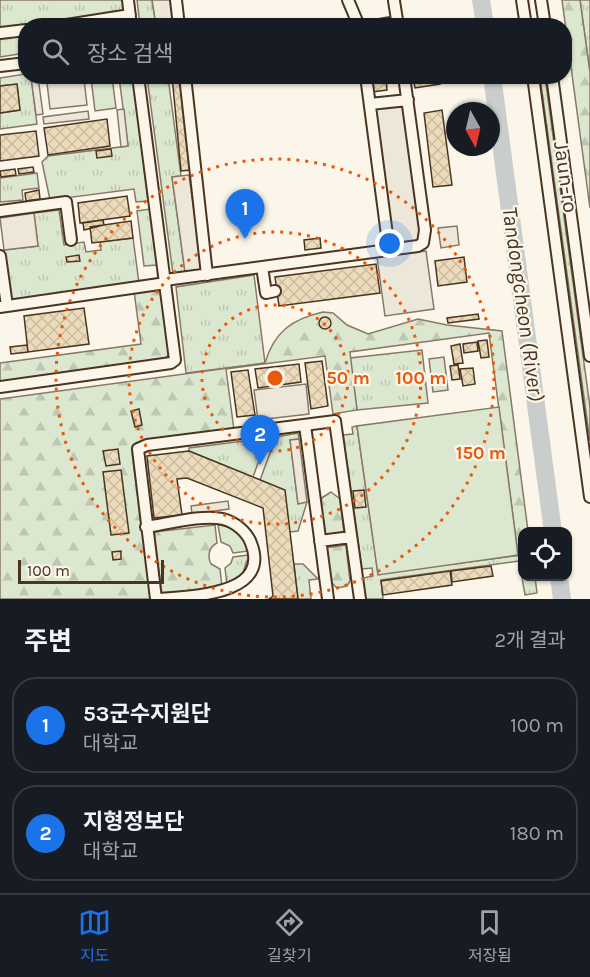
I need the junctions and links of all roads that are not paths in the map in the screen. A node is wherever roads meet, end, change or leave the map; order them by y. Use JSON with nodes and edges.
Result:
{"nodes":[{"id":1,"x":128,"y":0,"type":"edge"},
{"id":2,"x":176,"y":0,"type":"edge"},
{"id":3,"x":348,"y":0,"type":"edge"},
{"id":4,"x":522,"y":0,"type":"edge"},
{"id":5,"x":542,"y":0,"type":"edge"},
{"id":6,"x":394,"y":1,"type":"edge"},
{"id":7,"x":130,"y":18,"type":"edge"},
{"id":8,"x":178,"y":18,"type":"edge"},
{"id":9,"x":356,"y":18,"type":"edge"},
{"id":10,"x":396,"y":18,"type":"edge"},
{"id":11,"x":525,"y":18,"type":"edge"},
{"id":12,"x":544,"y":18,"type":"edge"},
{"id":13,"x":18,"y":31,"type":"edge"},
{"id":14,"x":0,"y":33,"type":"edge"},
{"id":15,"x":18,"y":64,"type":"edge"},
{"id":16,"x":0,"y":66,"type":"edge"},
{"id":17,"x":139,"y":84,"type":"edge"},
{"id":18,"x":186,"y":84,"type":"edge"},
{"id":19,"x":367,"y":84,"type":"edge"},
{"id":20,"x":405,"y":84,"type":"edge"},
{"id":21,"x":533,"y":84,"type":"edge"},
{"id":22,"x":553,"y":84,"type":"edge"},
{"id":23,"x":408,"y":100,"type":"junction"},
{"id":24,"x":370,"y":104,"type":"junction"},
{"id":25,"x":0,"y":211,"type":"edge"},
{"id":26,"x":71,"y":240,"type":"dead end"},
{"id":27,"x":389,"y":250,"type":"junction"},
{"id":28,"x":0,"y":256,"type":"edge"},
{"id":29,"x":262,"y":267,"type":"junction"},
{"id":30,"x":207,"y":274,"type":"junction"},
{"id":31,"x":166,"y":282,"type":"junction"},
{"id":32,"x":275,"y":291,"type":"dead end"},
{"id":33,"x":3,"y":307,"type":"edge"},
{"id":34,"x":590,"y":356,"type":"edge"},
{"id":35,"x":0,"y":387,"type":"edge"},
{"id":36,"x":305,"y":425,"type":"junction"},
{"id":37,"x":590,"y":497,"type":"edge"},
{"id":38,"x":146,"y":527,"type":"junction"},
{"id":39,"x":351,"y":537,"type":"junction"},
{"id":40,"x":320,"y":541,"type":"junction"},
{"id":41,"x":157,"y":599,"type":"edge"},
{"id":42,"x":328,"y":599,"type":"edge"},
{"id":43,"x":360,"y":599,"type":"edge"}],
"edges":[{"from":1,"to":7,"type":"street"},
{"from":2,"to":8,"type":"street"},
{"from":3,"to":9,"type":"street"},
{"from":4,"to":11,"type":"street"},
{"from":5,"to":12,"type":"street"},
{"from":6,"to":10,"type":"street"},
{"from":13,"to":14,"type":"street"},
{"from":15,"to":16,"type":"street"},
{"from":17,"to":31,"type":"street"},
{"from":18,"to":30,"type":"street"},
{"from":19,"to":24,"type":"street"},
{"from":20,"to":23,"type":"street"},
{"from":21,"to":37,"type":"street","name":"Jaun-ro"},
{"from":22,"to":34,"type":"street","name":"Jaun-ro"},
{"from":23,"to":24,"type":"street"},
{"from":23,"to":27,"type":"street"},
{"from":24,"to":27,"type":"street"},
{"from":25,"to":26,"type":"street"},
{"from":27,"to":29,"type":"street"},
{"from":28,"to":33,"type":"street"},
{"from":29,"to":30,"type":"street"},
{"from":29,"to":32,"type":"street"},
{"from":30,"to":31,"type":"street"},
{"from":31,"to":33,"type":"street"},
{"from":31,"to":35,"type":"street"},
{"from":36,"to":38,"type":"street"},
{"from":36,"to":39,"type":"street"},
{"from":36,"to":40,"type":"street"},
{"from":38,"to":41,"type":"street"},
{"from":38,"to":41,"type":"street"},
{"from":39,"to":40,"type":"street"},
{"from":39,"to":43,"type":"street"},
{"from":40,"to":42,"type":"street"}]}
